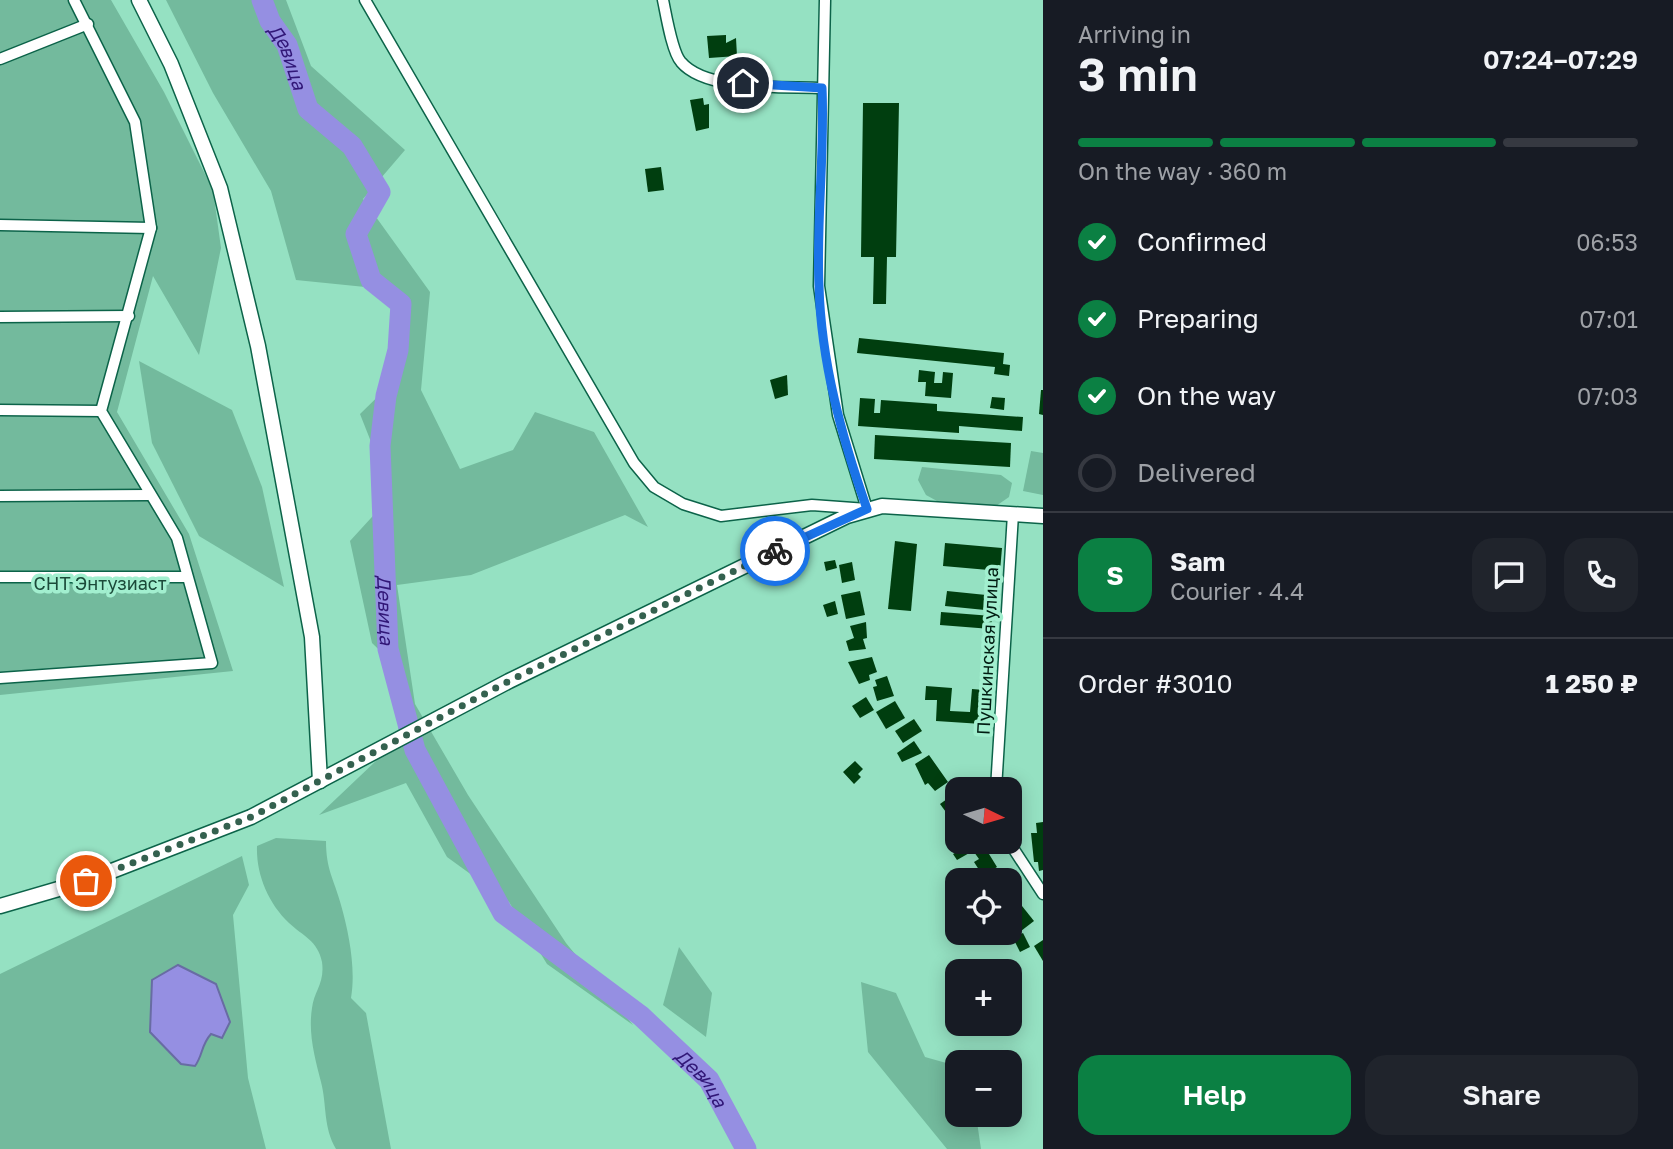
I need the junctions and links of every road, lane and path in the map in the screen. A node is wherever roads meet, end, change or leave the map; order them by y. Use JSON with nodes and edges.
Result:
{"nodes":[{"id":1,"x":74,"y":0,"type":"edge"},
{"id":2,"x":139,"y":0,"type":"edge"},
{"id":3,"x":365,"y":0,"type":"edge"},
{"id":4,"x":663,"y":0,"type":"edge"},
{"id":5,"x":825,"y":0,"type":"edge"},
{"id":6,"x":88,"y":24,"type":"junction"},
{"id":7,"x":0,"y":60,"type":"edge"},
{"id":8,"x":822,"y":88,"type":"junction"},
{"id":9,"x":0,"y":225,"type":"edge"},
{"id":10,"x":151,"y":228,"type":"junction"},
{"id":11,"x":129,"y":316,"type":"junction"},
{"id":12,"x":0,"y":317,"type":"edge"},
{"id":13,"x":0,"y":410,"type":"edge"},
{"id":14,"x":101,"y":411,"type":"junction"},
{"id":15,"x":148,"y":495,"type":"junction"},
{"id":16,"x":0,"y":496,"type":"edge"},
{"id":17,"x":867,"y":509,"type":"junction"},
{"id":18,"x":1013,"y":514,"type":"junction"},
{"id":19,"x":1043,"y":516,"type":"edge"},
{"id":20,"x":0,"y":577,"type":"edge"},
{"id":21,"x":186,"y":577,"type":"junction"},
{"id":22,"x":0,"y":678,"type":"edge"},
{"id":23,"x":997,"y":777,"type":"edge"},
{"id":24,"x":320,"y":781,"type":"junction"},
{"id":25,"x":1017,"y":854,"type":"edge"},
{"id":26,"x":1043,"y":894,"type":"edge"},
{"id":27,"x":0,"y":906,"type":"edge"}],
"edges":[{"from":1,"to":6,"type":"street"},
{"from":2,"to":24,"type":"street"},
{"from":3,"to":17,"type":"street"},
{"from":4,"to":8,"type":"street"},
{"from":5,"to":8,"type":"street"},
{"from":6,"to":7,"type":"street"},
{"from":6,"to":10,"type":"street"},
{"from":8,"to":17,"type":"street"},
{"from":9,"to":10,"type":"street"},
{"from":10,"to":11,"type":"street"},
{"from":11,"to":12,"type":"street"},
{"from":11,"to":14,"type":"street"},
{"from":13,"to":14,"type":"street"},
{"from":14,"to":15,"type":"street"},
{"from":15,"to":16,"type":"street"},
{"from":15,"to":21,"type":"street"},
{"from":17,"to":18,"type":"street"},
{"from":17,"to":24,"type":"street"},
{"from":18,"to":19,"type":"street"},
{"from":18,"to":23,"type":"street","name":"Пушкинская улица"},
{"from":20,"to":21,"type":"street"},
{"from":21,"to":22,"type":"street"},
{"from":24,"to":27,"type":"street"},
{"from":25,"to":26,"type":"street"}]}
